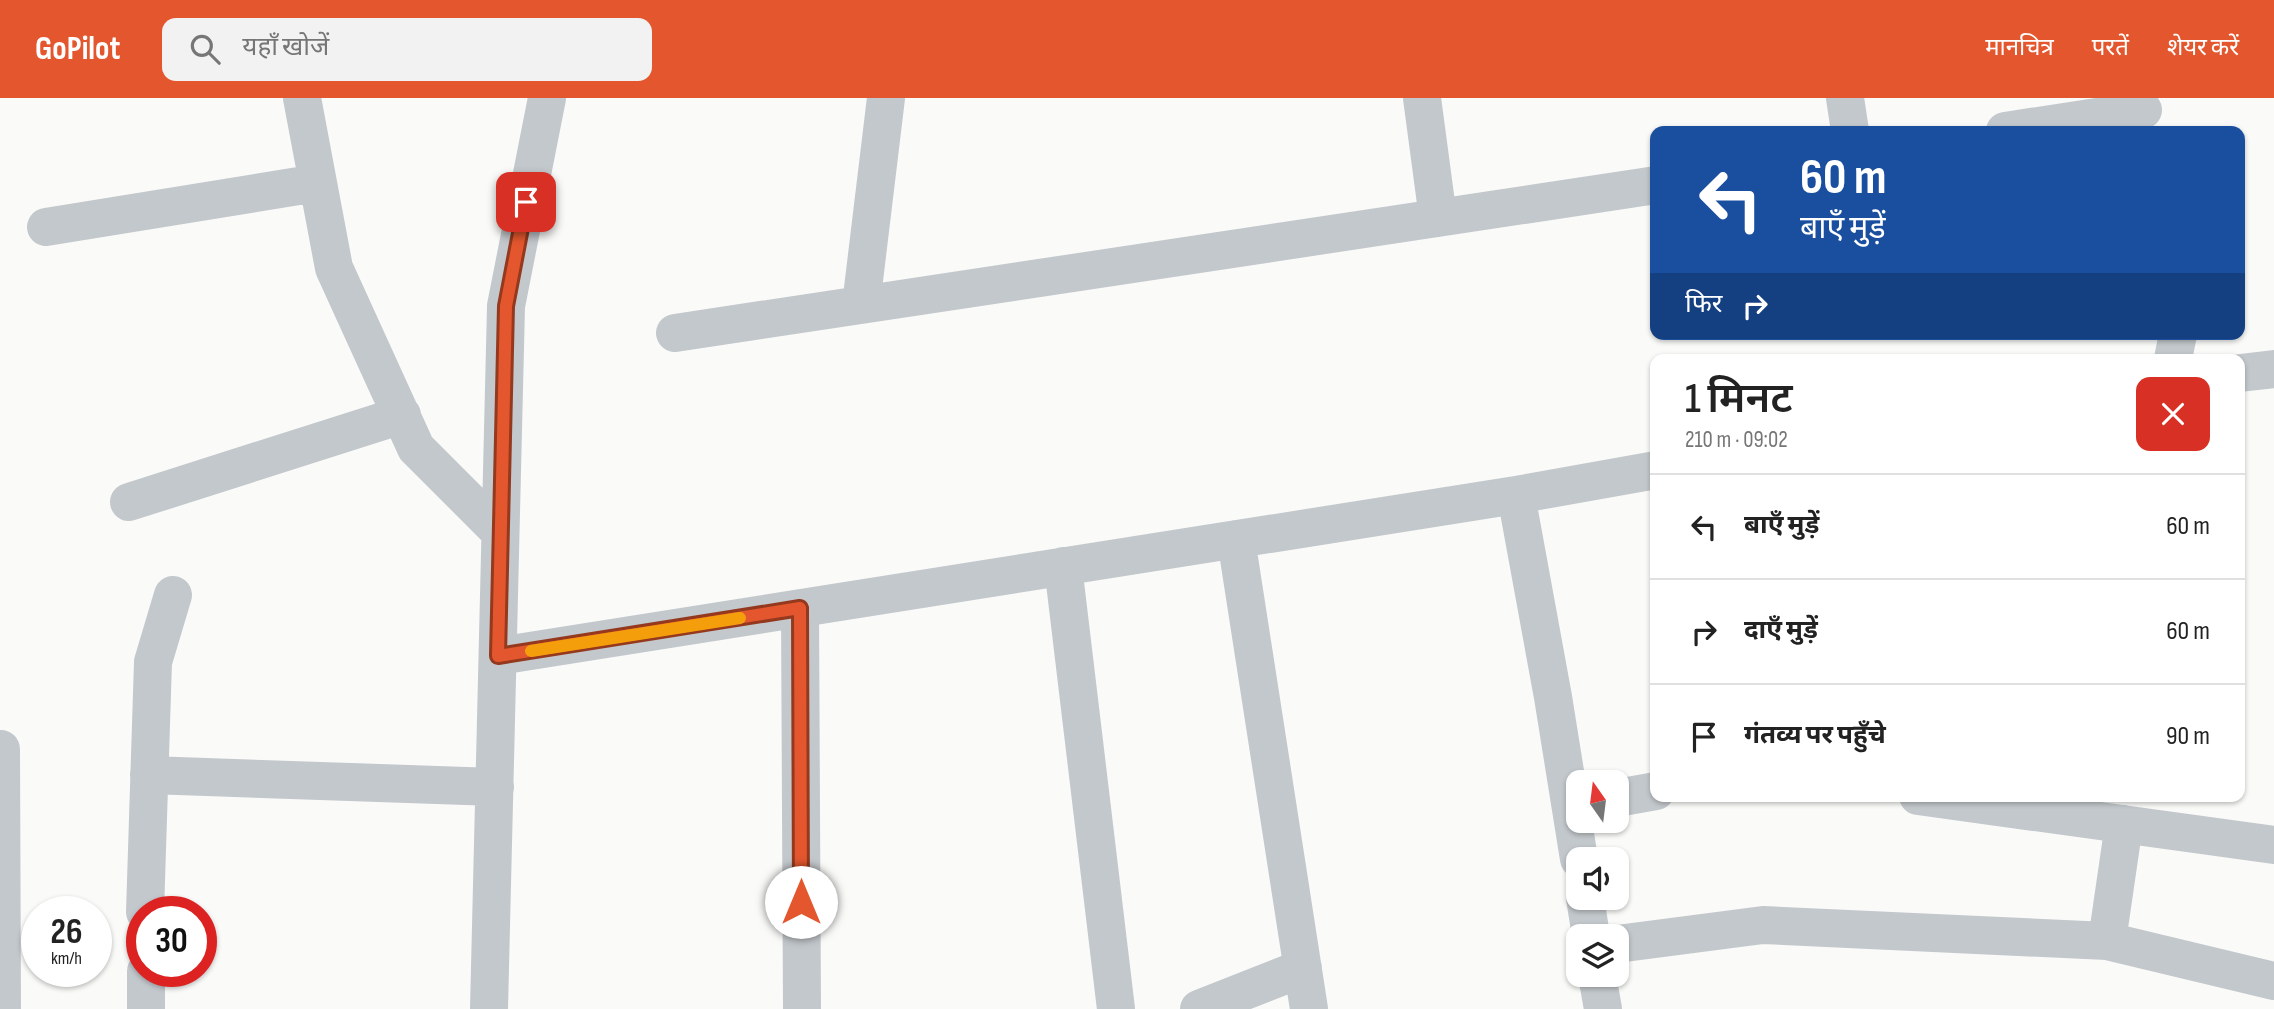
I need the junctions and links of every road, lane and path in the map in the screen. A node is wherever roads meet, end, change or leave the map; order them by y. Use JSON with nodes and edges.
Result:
{"nodes":[{"id":1,"x":302,"y":98,"type":"edge"},
{"id":2,"x":547,"y":98,"type":"edge"},
{"id":3,"x":886,"y":98,"type":"edge"},
{"id":4,"x":1422,"y":98,"type":"edge"},
{"id":5,"x":1845,"y":98,"type":"edge"},
{"id":6,"x":2144,"y":113,"type":"edge"},
{"id":7,"x":1849,"y":126,"type":"edge"},
{"id":8,"x":2044,"y":126,"type":"edge"},
{"id":9,"x":317,"y":183,"type":"junction"},
{"id":10,"x":1650,"y":186,"type":"edge"},
{"id":11,"x":1438,"y":218,"type":"junction"},
{"id":12,"x":46,"y":227,"type":"dead end"},
{"id":13,"x":860,"y":305,"type":"junction"},
{"id":14,"x":675,"y":333,"type":"dead end"},
{"id":15,"x":2274,"y":369,"type":"edge"},
{"id":16,"x":2245,"y":372,"type":"edge"},
{"id":17,"x":402,"y":415,"type":"junction"},
{"id":18,"x":1650,"y":471,"type":"edge"},
{"id":19,"x":1516,"y":495,"type":"junction"},
{"id":20,"x":129,"y":502,"type":"dead end"},
{"id":21,"x":500,"y":532,"type":"junction"},
{"id":22,"x":1236,"y":539,"type":"junction"},
{"id":23,"x":1063,"y":566,"type":"junction"},
{"id":24,"x":173,"y":595,"type":"dead end"},
{"id":25,"x":800,"y":608,"type":"junction"},
{"id":26,"x":498,"y":656,"type":"junction"},
{"id":27,"x":1,"y":749,"type":"edge"},
{"id":28,"x":1567,"y":770,"type":"edge"},
{"id":29,"x":149,"y":775,"type":"junction"},
{"id":30,"x":495,"y":787,"type":"junction"},
{"id":31,"x":1650,"y":792,"type":"edge"},
{"id":32,"x":1629,"y":796,"type":"edge"},
{"id":33,"x":1961,"y":802,"type":"edge"},
{"id":34,"x":2124,"y":824,"type":"junction"},
{"id":35,"x":2274,"y":845,"type":"edge"},
{"id":36,"x":145,"y":896,"type":"edge"},
{"id":37,"x":2107,"y":941,"type":"junction"},
{"id":38,"x":1629,"y":942,"type":"edge"},
{"id":39,"x":1303,"y":968,"type":"junction"},
{"id":40,"x":2274,"y":981,"type":"edge"},
{"id":41,"x":146,"y":987,"type":"edge"},
{"id":42,"x":1599,"y":987,"type":"edge"},
{"id":43,"x":2,"y":1009,"type":"edge"},
{"id":44,"x":146,"y":1009,"type":"edge"},
{"id":45,"x":489,"y":1009,"type":"edge"},
{"id":46,"x":802,"y":1009,"type":"edge"},
{"id":47,"x":1116,"y":1009,"type":"edge"},
{"id":48,"x":1199,"y":1009,"type":"edge"},
{"id":49,"x":1310,"y":1009,"type":"edge"},
{"id":50,"x":1603,"y":1009,"type":"edge"}],
"edges":[{"from":1,"to":9,"type":"street"},
{"from":2,"to":21,"type":"street"},
{"from":3,"to":13,"type":"street"},
{"from":4,"to":11,"type":"street"},
{"from":5,"to":7,"type":"street"},
{"from":6,"to":8,"type":"street"},
{"from":9,"to":12,"type":"street"},
{"from":9,"to":17,"type":"street"},
{"from":10,"to":11,"type":"street"},
{"from":11,"to":13,"type":"street"},
{"from":13,"to":14,"type":"street"},
{"from":15,"to":16,"type":"street"},
{"from":17,"to":20,"type":"street"},
{"from":17,"to":21,"type":"street"},
{"from":18,"to":19,"type":"street"},
{"from":19,"to":22,"type":"street"},
{"from":19,"to":28,"type":"street"},
{"from":21,"to":26,"type":"street"},
{"from":22,"to":23,"type":"street"},
{"from":22,"to":39,"type":"street"},
{"from":23,"to":25,"type":"street"},
{"from":23,"to":47,"type":"street"},
{"from":24,"to":29,"type":"street"},
{"from":25,"to":26,"type":"street"},
{"from":25,"to":46,"type":"street"},
{"from":26,"to":30,"type":"street"},
{"from":27,"to":43,"type":"street"},
{"from":29,"to":30,"type":"street"},
{"from":29,"to":36,"type":"street"},
{"from":30,"to":45,"type":"street"},
{"from":31,"to":32,"type":"street"},
{"from":33,"to":34,"type":"street"},
{"from":34,"to":35,"type":"street"},
{"from":34,"to":37,"type":"street"},
{"from":37,"to":38,"type":"street"},
{"from":37,"to":40,"type":"street"},
{"from":39,"to":48,"type":"street"},
{"from":39,"to":49,"type":"street"},
{"from":41,"to":44,"type":"street"},
{"from":42,"to":50,"type":"street"}]}
